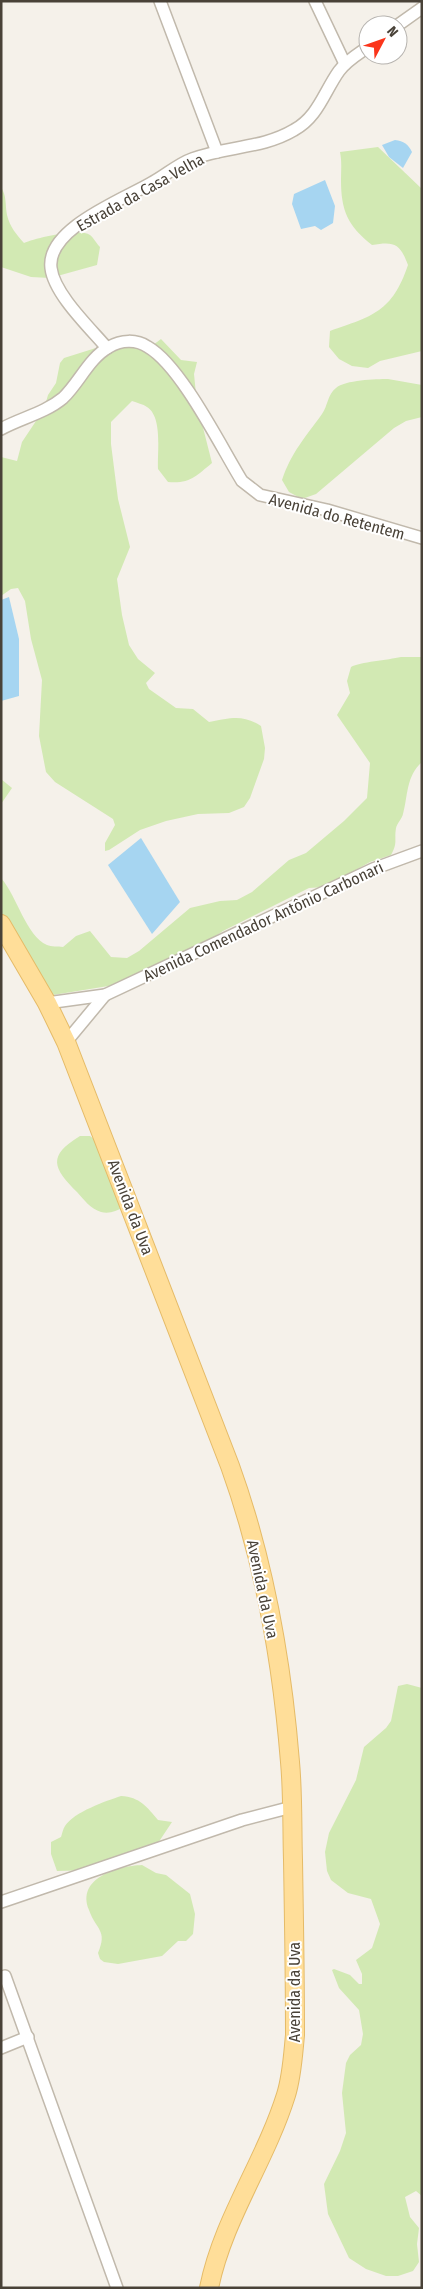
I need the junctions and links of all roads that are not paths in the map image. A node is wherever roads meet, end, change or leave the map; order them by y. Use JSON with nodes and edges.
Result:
{"nodes":[{"id":1,"x":160,"y":1,"type":"edge"},
{"id":2,"x":315,"y":1,"type":"edge"},
{"id":3,"x":422,"y":8,"type":"edge"},
{"id":4,"x":408,"y":18,"type":"edge"},
{"id":5,"x":358,"y":54,"type":"edge"},
{"id":6,"x":344,"y":64,"type":"junction"},
{"id":7,"x":216,"y":152,"type":"junction"},
{"id":8,"x":107,"y":348,"type":"junction"},
{"id":9,"x":1,"y":428,"type":"edge"},
{"id":10,"x":422,"y":538,"type":"edge"},
{"id":11,"x":422,"y":850,"type":"edge"},
{"id":12,"x":1,"y":924,"type":"edge"},
{"id":13,"x":105,"y":995,"type":"junction"},
{"id":14,"x":47,"y":1003,"type":"junction"},
{"id":15,"x":66,"y":1042,"type":"junction"},
{"id":16,"x":292,"y":1807,"type":"junction"},
{"id":17,"x":1,"y":1902,"type":"edge"},
{"id":18,"x":5,"y":1976,"type":"dead end"},
{"id":19,"x":28,"y":2037,"type":"junction"},
{"id":20,"x":1,"y":2048,"type":"edge"},
{"id":21,"x":117,"y":2288,"type":"edge"},
{"id":22,"x":209,"y":2288,"type":"edge"}],
"edges":[{"from":1,"to":7,"type":"street"},
{"from":2,"to":6,"type":"street"},
{"from":3,"to":4,"type":"street"},
{"from":5,"to":6,"type":"street","name":"Estrada da Casa Velha"},
{"from":6,"to":7,"type":"street","name":"Estrada da Casa Velha"},
{"from":7,"to":8,"type":"street","name":"Estrada da Casa Velha"},
{"from":8,"to":9,"type":"street"},
{"from":8,"to":10,"type":"street","name":"Avenida do Retentem"},
{"from":11,"to":13,"type":"street","name":"Avenida Comendador Antônio Carbonari"},
{"from":12,"to":14,"type":"main road","name":"Avenida da Uva"},
{"from":13,"to":14,"type":"street","name":"Avenida Comendador Antônio Carbonari"},
{"from":13,"to":15,"type":"street","name":"Avenida Comendador Antônio Carbonari"},
{"from":14,"to":15,"type":"main road","name":"Avenida da Uva"},
{"from":15,"to":16,"type":"main road","name":"Avenida da Uva"},
{"from":16,"to":17,"type":"street"},
{"from":16,"to":22,"type":"main road","name":"Avenida da Uva"},
{"from":18,"to":19,"type":"street"},
{"from":19,"to":20,"type":"street"},
{"from":19,"to":21,"type":"street"}]}
